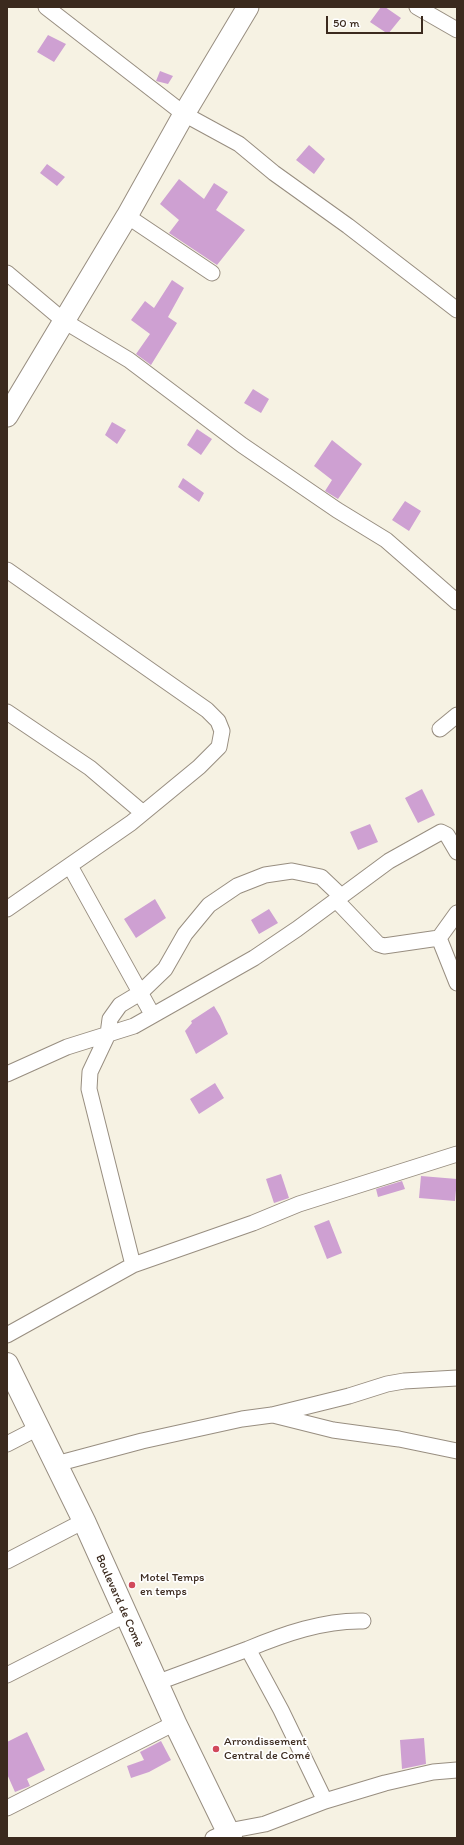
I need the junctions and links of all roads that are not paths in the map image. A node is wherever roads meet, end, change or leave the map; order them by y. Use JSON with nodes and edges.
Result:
{"nodes":[{"id":1,"x":46,"y":7,"type":"edge"},
{"id":2,"x":248,"y":7,"type":"edge"},
{"id":3,"x":417,"y":7,"type":"edge"},
{"id":4,"x":457,"y":30,"type":"edge"},
{"id":5,"x":184,"y":114,"type":"junction"},
{"id":6,"x":127,"y":216,"type":"junction"},
{"id":7,"x":7,"y":273,"type":"edge"},
{"id":8,"x":212,"y":273,"type":"dead end"},
{"id":9,"x":457,"y":310,"type":"edge"},
{"id":10,"x":64,"y":321,"type":"junction"},
{"id":11,"x":7,"y":416,"type":"edge"},
{"id":12,"x":7,"y":570,"type":"edge"},
{"id":13,"x":457,"y":602,"type":"edge"},
{"id":14,"x":7,"y":712,"type":"edge"},
{"id":15,"x":457,"y":715,"type":"edge"},
{"id":16,"x":440,"y":729,"type":"dead end"},
{"id":17,"x":143,"y":813,"type":"junction"},
{"id":18,"x":457,"y":852,"type":"edge"},
{"id":19,"x":70,"y":866,"type":"junction"},
{"id":20,"x":338,"y":898,"type":"junction"},
{"id":21,"x":7,"y":909,"type":"edge"},
{"id":22,"x":457,"y":913,"type":"edge"},
{"id":23,"x":439,"y":938,"type":"junction"},
{"id":24,"x":457,"y":983,"type":"edge"},
{"id":25,"x":140,"y":993,"type":"junction"},
{"id":26,"x":152,"y":1014,"type":"junction"},
{"id":27,"x":108,"y":1034,"type":"junction"},
{"id":28,"x":7,"y":1074,"type":"edge"},
{"id":29,"x":457,"y":1154,"type":"edge"},
{"id":30,"x":133,"y":1265,"type":"junction"},
{"id":31,"x":7,"y":1335,"type":"edge"},
{"id":32,"x":7,"y":1364,"type":"edge"},
{"id":33,"x":457,"y":1378,"type":"edge"},
{"id":34,"x":272,"y":1415,"type":"junction"},
{"id":35,"x":38,"y":1428,"type":"junction"},
{"id":36,"x":7,"y":1444,"type":"edge"},
{"id":37,"x":457,"y":1451,"type":"edge"},
{"id":38,"x":56,"y":1464,"type":"junction"},
{"id":39,"x":84,"y":1521,"type":"junction"},
{"id":40,"x":7,"y":1561,"type":"edge"},
{"id":41,"x":125,"y":1615,"type":"junction"},
{"id":42,"x":363,"y":1621,"type":"dead end"},
{"id":43,"x":248,"y":1649,"type":"junction"},
{"id":44,"x":7,"y":1675,"type":"edge"},
{"id":45,"x":156,"y":1683,"type":"junction"},
{"id":46,"x":175,"y":1723,"type":"junction"},
{"id":47,"x":457,"y":1770,"type":"edge"},
{"id":48,"x":325,"y":1801,"type":"junction"},
{"id":49,"x":7,"y":1808,"type":"edge"},
{"id":50,"x":224,"y":1836,"type":"edge"}],
"edges":[{"from":1,"to":5,"type":"street"},
{"from":2,"to":5,"type":"street"},
{"from":3,"to":4,"type":"street"},
{"from":5,"to":6,"type":"street"},
{"from":5,"to":9,"type":"street"},
{"from":6,"to":8,"type":"street"},
{"from":6,"to":10,"type":"street"},
{"from":7,"to":10,"type":"street"},
{"from":10,"to":11,"type":"street"},
{"from":10,"to":13,"type":"street"},
{"from":12,"to":17,"type":"street"},
{"from":14,"to":17,"type":"street"},
{"from":15,"to":16,"type":"street"},
{"from":17,"to":19,"type":"street"},
{"from":18,"to":20,"type":"street"},
{"from":19,"to":21,"type":"street"},
{"from":19,"to":25,"type":"street"},
{"from":20,"to":23,"type":"street"},
{"from":20,"to":25,"type":"street"},
{"from":20,"to":26,"type":"street"},
{"from":22,"to":23,"type":"street"},
{"from":23,"to":24,"type":"street"},
{"from":25,"to":26,"type":"street"},
{"from":25,"to":27,"type":"street"},
{"from":26,"to":27,"type":"street"},
{"from":27,"to":28,"type":"street"},
{"from":27,"to":30,"type":"street"},
{"from":29,"to":30,"type":"street"},
{"from":30,"to":31,"type":"street"},
{"from":32,"to":35,"type":"main road","name":"Boulevard de Comè"},
{"from":33,"to":34,"type":"street"},
{"from":34,"to":37,"type":"street"},
{"from":34,"to":38,"type":"street"},
{"from":35,"to":36,"type":"street"},
{"from":35,"to":38,"type":"main road","name":"Boulevard de Comè"},
{"from":38,"to":39,"type":"main road","name":"Boulevard de Comè"},
{"from":39,"to":40,"type":"street"},
{"from":39,"to":41,"type":"main road","name":"Boulevard de Comè"},
{"from":41,"to":44,"type":"street"},
{"from":41,"to":45,"type":"main road","name":"Boulevard de Comè"},
{"from":42,"to":43,"type":"street"},
{"from":43,"to":45,"type":"street"},
{"from":43,"to":48,"type":"street"},
{"from":45,"to":46,"type":"main road","name":"Boulevard de Comè"},
{"from":46,"to":49,"type":"street"},
{"from":46,"to":50,"type":"main road","name":"Boulevard de Comè"},
{"from":47,"to":48,"type":"street"},
{"from":48,"to":50,"type":"street"}]}
